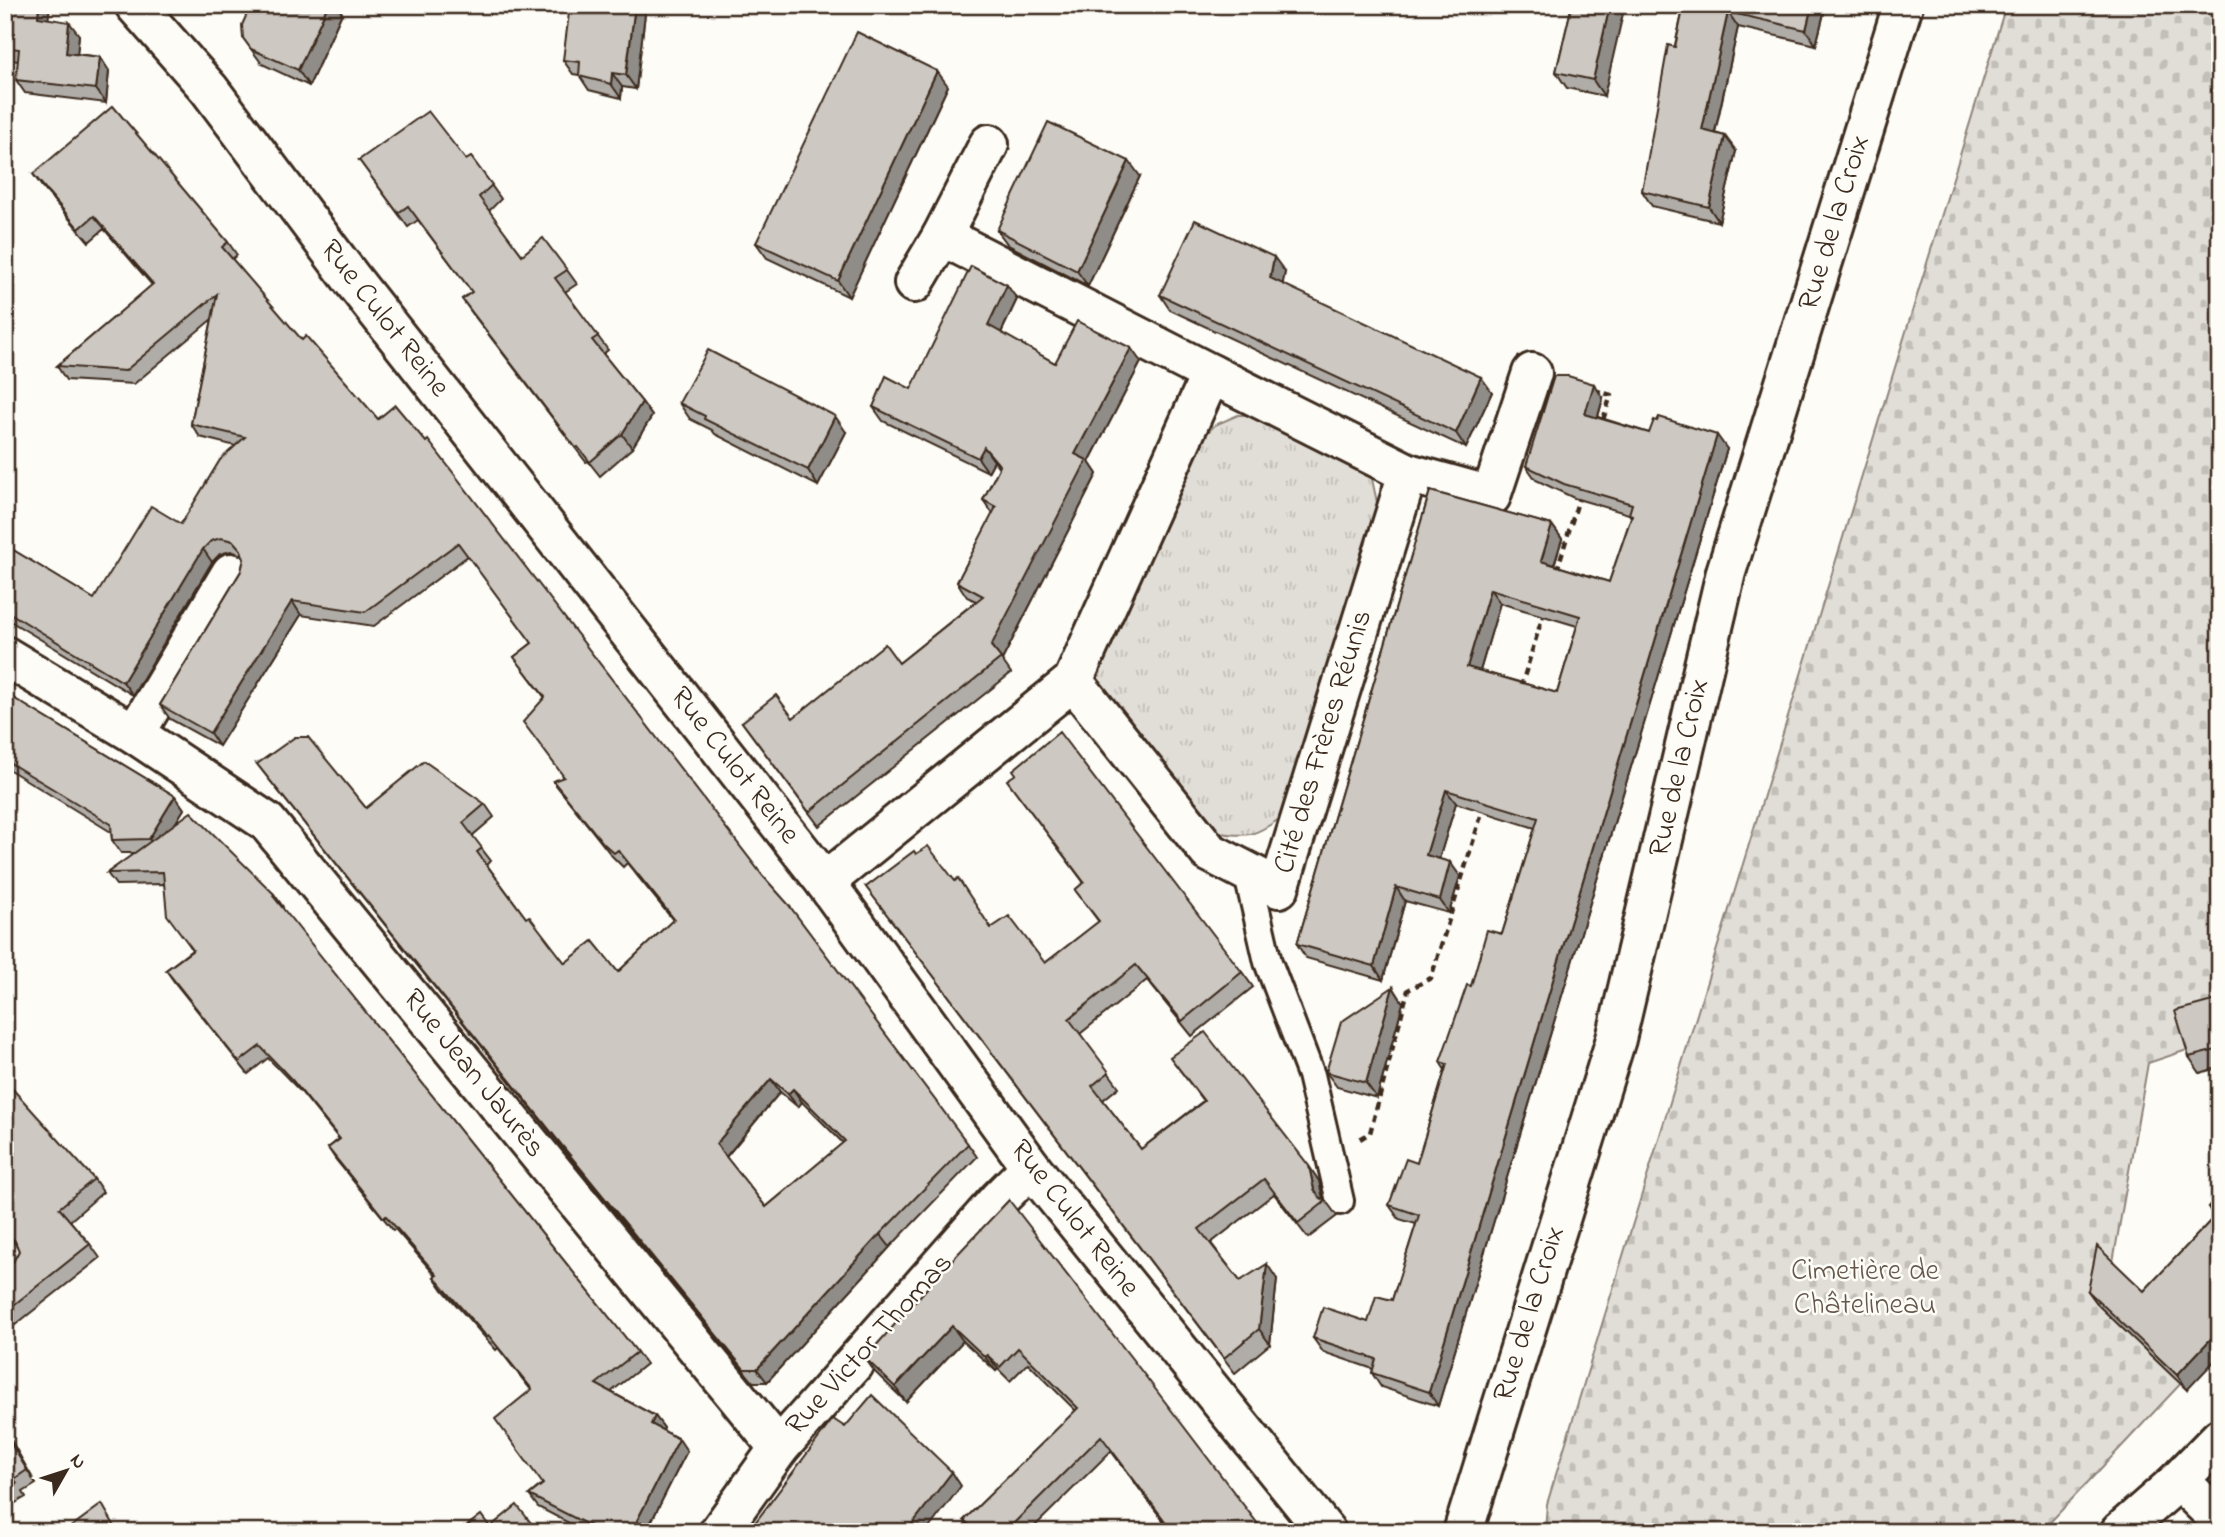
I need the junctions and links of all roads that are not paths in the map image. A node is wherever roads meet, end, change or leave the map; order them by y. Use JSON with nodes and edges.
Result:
{"nodes":[{"id":1,"x":135,"y":5,"type":"edge"},
{"id":2,"x":1903,"y":5,"type":"edge"},
{"id":3,"x":989,"y":144,"type":"dead end"},
{"id":4,"x":942,"y":236,"type":"junction"},
{"id":5,"x":914,"y":283,"type":"dead end"},
{"id":6,"x":1532,"y":373,"type":"road end"},
{"id":7,"x":1211,"y":374,"type":"junction"},
{"id":8,"x":1408,"y":473,"type":"junction"},
{"id":9,"x":231,"y":573,"type":"dead end"},
{"id":10,"x":5,"y":656,"type":"edge"},
{"id":11,"x":1073,"y":681,"type":"junction"},
{"id":12,"x":135,"y":734,"type":"junction"},
{"id":13,"x":1247,"y":871,"type":"junction"},
{"id":14,"x":825,"y":882,"type":"junction"},
{"id":15,"x":1031,"y":1167,"type":"junction"},
{"id":16,"x":1340,"y":1201,"type":"dead end"},
{"id":17,"x":2220,"y":1438,"type":"edge"},
{"id":18,"x":779,"y":1448,"type":"junction"},
{"id":19,"x":2177,"y":1482,"type":"junction"},
{"id":20,"x":2220,"y":1520,"type":"edge"},
{"id":21,"x":719,"y":1532,"type":"edge"},
{"id":22,"x":1326,"y":1532,"type":"edge"},
{"id":23,"x":1463,"y":1532,"type":"edge"},
{"id":24,"x":2120,"y":1532,"type":"edge"}],
"edges":[{"from":1,"to":14,"type":"street","name":"Rue Culot Reine"},
{"from":2,"to":23,"type":"street","name":"Rue de la Croix"},
{"from":3,"to":4,"type":"street"},
{"from":4,"to":5,"type":"street"},
{"from":4,"to":7,"type":"street"},
{"from":6,"to":8,"type":"street"},
{"from":7,"to":8,"type":"street"},
{"from":7,"to":11,"type":"street"},
{"from":8,"to":13,"type":"street","name":"Cité des Frères Réunis"},
{"from":9,"to":12,"type":"street"},
{"from":10,"to":12,"type":"street","name":"Rue Jean Jaurès"},
{"from":11,"to":13,"type":"street","name":"Cité des Frères Réunis"},
{"from":11,"to":14,"type":"street"},
{"from":12,"to":18,"type":"street","name":"Rue Jean Jaurès"},
{"from":13,"to":16,"type":"lane"},
{"from":14,"to":15,"type":"street","name":"Rue Culot Reine"},
{"from":15,"to":18,"type":"street","name":"Rue Victor Thomas"},
{"from":15,"to":22,"type":"street","name":"Rue Culot Reine"},
{"from":17,"to":19,"type":"street"},
{"from":18,"to":21,"type":"street","name":"Rue Victor Thomas"},
{"from":19,"to":20,"type":"street"},
{"from":19,"to":24,"type":"street"}]}
